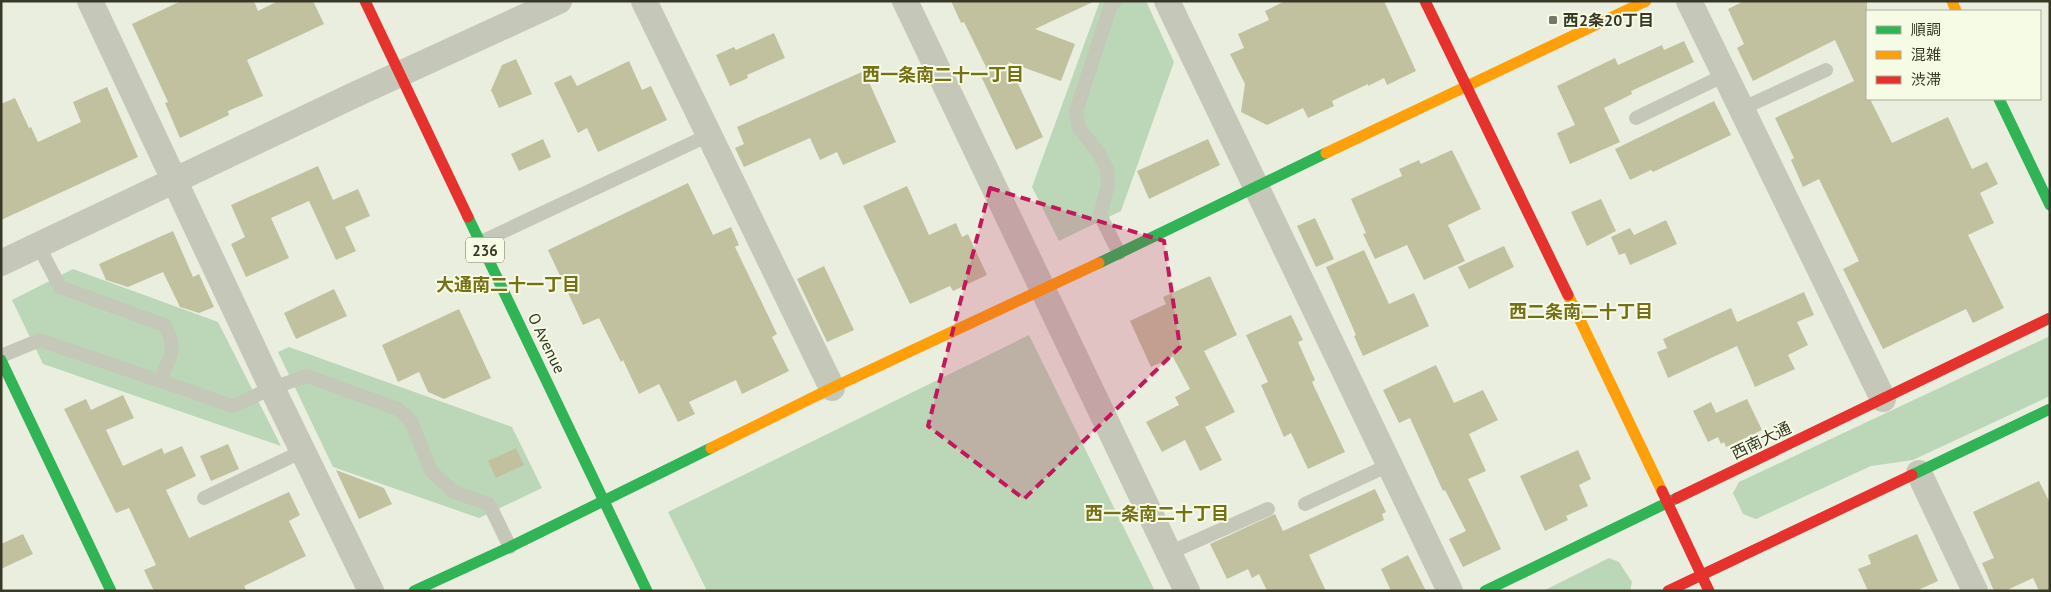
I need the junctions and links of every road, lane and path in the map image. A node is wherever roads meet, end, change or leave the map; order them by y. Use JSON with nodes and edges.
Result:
{"nodes":[{"id":1,"x":90,"y":1,"type":"edge"},
{"id":2,"x":365,"y":1,"type":"edge"},
{"id":3,"x":559,"y":1,"type":"edge"},
{"id":4,"x":644,"y":1,"type":"edge"},
{"id":5,"x":905,"y":1,"type":"edge"},
{"id":6,"x":1115,"y":1,"type":"edge"},
{"id":7,"x":1167,"y":1,"type":"edge"},
{"id":8,"x":1425,"y":1,"type":"edge"},
{"id":9,"x":1646,"y":1,"type":"edge"},
{"id":10,"x":1689,"y":1,"type":"edge"},
{"id":11,"x":1826,"y":70,"type":"dead end"},
{"id":12,"x":400,"y":74,"type":"junction"},
{"id":13,"x":1725,"y":75,"type":"junction"},
{"id":14,"x":1465,"y":86,"type":"junction"},
{"id":15,"x":1999,"y":100,"type":"edge"},
{"id":16,"x":1741,"y":109,"type":"junction"},
{"id":17,"x":1636,"y":118,"type":"dead end"},
{"id":18,"x":709,"y":135,"type":"junction"},
{"id":19,"x":175,"y":180,"type":"junction"},
{"id":20,"x":1254,"y":187,"type":"junction"},
{"id":21,"x":2050,"y":205,"type":"edge"},
{"id":22,"x":481,"y":242,"type":"junction"},
{"id":23,"x":38,"y":245,"type":"junction"},
{"id":24,"x":1119,"y":253,"type":"junction"},
{"id":25,"x":1,"y":262,"type":"edge"},
{"id":26,"x":1043,"y":288,"type":"junction"},
{"id":27,"x":2050,"y":318,"type":"edge"},
{"id":28,"x":1,"y":356,"type":"edge"},
{"id":29,"x":1,"y":360,"type":"edge"},
{"id":30,"x":159,"y":380,"type":"junction"},
{"id":31,"x":272,"y":388,"type":"junction"},
{"id":32,"x":832,"y":388,"type":"junction"},
{"id":33,"x":1882,"y":400,"type":"junction"},
{"id":34,"x":2050,"y":409,"type":"edge"},
{"id":35,"x":303,"y":451,"type":"junction"},
{"id":36,"x":1389,"y":466,"type":"junction"},
{"id":37,"x":1919,"y":472,"type":"junction"},
{"id":38,"x":204,"y":498,"type":"dead end"},
{"id":39,"x":603,"y":500,"type":"junction"},
{"id":40,"x":1305,"y":504,"type":"dead end"},
{"id":41,"x":1668,"y":504,"type":"junction"},
{"id":42,"x":1268,"y":509,"type":"dead end"},
{"id":43,"x":510,"y":547,"type":"junction"},
{"id":44,"x":1169,"y":552,"type":"junction"},
{"id":45,"x":1701,"y":574,"type":"junction"},
{"id":46,"x":111,"y":591,"type":"edge"},
{"id":47,"x":372,"y":591,"type":"edge"},
{"id":48,"x":414,"y":591,"type":"edge"},
{"id":49,"x":647,"y":591,"type":"edge"},
{"id":50,"x":1187,"y":591,"type":"edge"},
{"id":51,"x":1450,"y":591,"type":"edge"},
{"id":52,"x":1485,"y":591,"type":"edge"},
{"id":53,"x":1668,"y":591,"type":"edge"},
{"id":54,"x":1709,"y":591,"type":"edge"},
{"id":55,"x":1975,"y":591,"type":"edge"}],
"edges":[{"from":1,"to":19,"type":"street"},
{"from":2,"to":12,"type":"main road","name":"O Avenue","number":"236"},
{"from":3,"to":12,"type":"street"},
{"from":4,"to":18,"type":"street"},
{"from":5,"to":26,"type":"street"},
{"from":6,"to":24,"type":"lane"},
{"from":7,"to":20,"type":"street"},
{"from":8,"to":14,"type":"main road"},
{"from":9,"to":14,"type":"main road"},
{"from":10,"to":13,"type":"street"},
{"from":11,"to":16,"type":"lane"},
{"from":12,"to":19,"type":"street"},
{"from":12,"to":22,"type":"main road","name":"O Avenue","number":"236"},
{"from":13,"to":16,"type":"street"},
{"from":13,"to":17,"type":"lane"},
{"from":14,"to":20,"type":"main road"},
{"from":14,"to":41,"type":"main road"},
{"from":15,"to":21,"type":"main road"},
{"from":16,"to":33,"type":"street"},
{"from":18,"to":22,"type":"lane"},
{"from":18,"to":32,"type":"street"},
{"from":19,"to":23,"type":"street"},
{"from":19,"to":31,"type":"street"},
{"from":20,"to":24,"type":"main road"},
{"from":20,"to":36,"type":"street"},
{"from":22,"to":39,"type":"main road","name":"O Avenue","number":"236"},
{"from":23,"to":25,"type":"street"},
{"from":23,"to":30,"type":"lane"},
{"from":24,"to":26,"type":"main road"},
{"from":26,"to":32,"type":"main road"},
{"from":26,"to":44,"type":"street"},
{"from":27,"to":33,"type":"main road","name":"西南大通"},
{"from":28,"to":30,"type":"lane"},
{"from":29,"to":46,"type":"main road"},
{"from":30,"to":31,"type":"lane"},
{"from":31,"to":35,"type":"street"},
{"from":31,"to":43,"type":"lane"},
{"from":32,"to":39,"type":"main road"},
{"from":33,"to":41,"type":"main road","name":"西南大通"},
{"from":34,"to":37,"type":"main road"},
{"from":35,"to":38,"type":"lane"},
{"from":35,"to":47,"type":"street"},
{"from":36,"to":40,"type":"lane"},
{"from":36,"to":51,"type":"street"},
{"from":37,"to":45,"type":"main road"},
{"from":37,"to":55,"type":"street"},
{"from":39,"to":43,"type":"main road"},
{"from":39,"to":49,"type":"main road","name":"O Avenue","number":"236"},
{"from":41,"to":45,"type":"main road"},
{"from":41,"to":52,"type":"main road","name":"西南大通"},
{"from":42,"to":44,"type":"lane"},
{"from":43,"to":48,"type":"main road"},
{"from":44,"to":50,"type":"street"},
{"from":45,"to":53,"type":"main road"},
{"from":45,"to":54,"type":"main road"}]}
